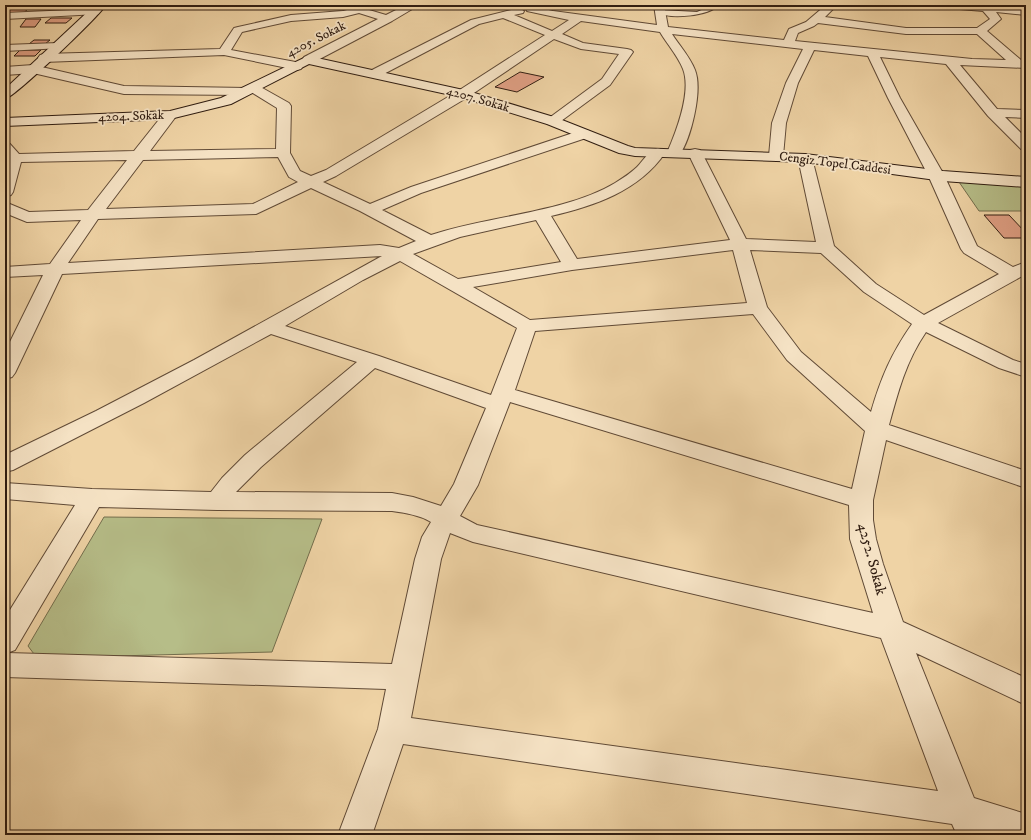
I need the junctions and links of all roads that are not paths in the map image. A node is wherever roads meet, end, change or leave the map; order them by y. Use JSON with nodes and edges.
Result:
{"nodes":[{"id":1,"x":414,"y":5,"type":"edge"},
{"id":2,"x":545,"y":5,"type":"edge"},
{"id":3,"x":716,"y":5,"type":"edge"},
{"id":4,"x":832,"y":5,"type":"edge"},
{"id":5,"x":948,"y":5,"type":"edge"},
{"id":6,"x":489,"y":7,"type":"dead end"},
{"id":7,"x":97,"y":9,"type":"edge"},
{"id":8,"x":531,"y":9,"type":"junction"},
{"id":9,"x":659,"y":9,"type":"edge"},
{"id":10,"x":987,"y":9,"type":"junction"},
{"id":11,"x":519,"y":12,"type":"junction"},
{"id":12,"x":1026,"y":12,"type":"edge"},
{"id":13,"x":504,"y":15,"type":"junction"},
{"id":14,"x":5,"y":16,"type":"edge"},
{"id":15,"x":579,"y":18,"type":"junction"},
{"id":16,"x":388,"y":19,"type":"junction"},
{"id":17,"x":816,"y":19,"type":"junction"},
{"id":18,"x":663,"y":29,"type":"junction"},
{"id":19,"x":906,"y":31,"type":"junction"},
{"id":20,"x":980,"y":31,"type":"junction"},
{"id":21,"x":554,"y":36,"type":"junction"},
{"id":22,"x":788,"y":43,"type":"junction"},
{"id":23,"x":58,"y":46,"type":"junction"},
{"id":24,"x":810,"y":46,"type":"junction"},
{"id":25,"x":5,"y":48,"type":"edge"},
{"id":26,"x":224,"y":52,"type":"junction"},
{"id":27,"x":872,"y":53,"type":"junction"},
{"id":28,"x":44,"y":58,"type":"junction"},
{"id":29,"x":935,"y":60,"type":"junction"},
{"id":30,"x":951,"y":62,"type":"junction"},
{"id":31,"x":302,"y":63,"type":"junction"},
{"id":32,"x":1022,"y":64,"type":"edge"},
{"id":33,"x":33,"y":69,"type":"junction"},
{"id":34,"x":5,"y":71,"type":"edge"},
{"id":35,"x":374,"y":74,"type":"junction"},
{"id":36,"x":249,"y":90,"type":"junction"},
{"id":37,"x":463,"y":94,"type":"junction"},
{"id":38,"x":5,"y":95,"type":"edge"},
{"id":39,"x":993,"y":113,"type":"junction"},
{"id":40,"x":1026,"y":114,"type":"edge"},
{"id":41,"x":170,"y":115,"type":"junction"},
{"id":42,"x":552,"y":121,"type":"junction"},
{"id":43,"x":5,"y":122,"type":"edge"},
{"id":44,"x":584,"y":134,"type":"junction"},
{"id":45,"x":1026,"y":146,"type":"edge"},
{"id":46,"x":10,"y":152,"type":"edge"},
{"id":47,"x":283,"y":153,"type":"junction"},
{"id":48,"x":659,"y":153,"type":"junction"},
{"id":49,"x":696,"y":153,"type":"junction"},
{"id":50,"x":137,"y":156,"type":"junction"},
{"id":51,"x":776,"y":156,"type":"junction"},
{"id":52,"x":805,"y":158,"type":"junction"},
{"id":53,"x":936,"y":175,"type":"junction"},
{"id":54,"x":310,"y":182,"type":"junction"},
{"id":55,"x":1026,"y":182,"type":"edge"},
{"id":56,"x":5,"y":192,"type":"edge"},
{"id":57,"x":5,"y":207,"type":"edge"},
{"id":58,"x":368,"y":210,"type":"junction"},
{"id":59,"x":541,"y":214,"type":"junction"},
{"id":60,"x":93,"y":215,"type":"junction"},
{"id":61,"x":429,"y":242,"type":"junction"},
{"id":62,"x":740,"y":244,"type":"junction"},
{"id":63,"x":826,"y":248,"type":"junction"},
{"id":64,"x":399,"y":253,"type":"junction"},
{"id":65,"x":572,"y":265,"type":"junction"},
{"id":66,"x":55,"y":270,"type":"junction"},
{"id":67,"x":5,"y":272,"type":"edge"},
{"id":68,"x":1017,"y":276,"type":"edge"},
{"id":69,"x":455,"y":285,"type":"junction"},
{"id":70,"x":758,"y":308,"type":"junction"},
{"id":71,"x":923,"y":323,"type":"junction"},
{"id":72,"x":527,"y":326,"type":"junction"},
{"id":73,"x":269,"y":327,"type":"junction"},
{"id":74,"x":9,"y":353,"type":"edge"},
{"id":75,"x":372,"y":360,"type":"junction"},
{"id":76,"x":1026,"y":371,"type":"edge"},
{"id":77,"x":5,"y":373,"type":"edge"},
{"id":78,"x":501,"y":399,"type":"junction"},
{"id":79,"x":877,"y":429,"type":"junction"},
{"id":80,"x":5,"y":464,"type":"edge"},
{"id":81,"x":1026,"y":480,"type":"edge"},
{"id":82,"x":5,"y":491,"type":"edge"},
{"id":83,"x":92,"y":498,"type":"junction"},
{"id":84,"x":861,"y":500,"type":"junction"},
{"id":85,"x":217,"y":501,"type":"junction"},
{"id":86,"x":445,"y":520,"type":"junction"},
{"id":87,"x":892,"y":629,"type":"junction"},
{"id":88,"x":5,"y":642,"type":"edge"},
{"id":89,"x":5,"y":665,"type":"edge"},
{"id":90,"x":403,"y":677,"type":"junction"},
{"id":91,"x":1026,"y":692,"type":"edge"},
{"id":92,"x":393,"y":729,"type":"junction"},
{"id":93,"x":968,"y":822,"type":"edge"},
{"id":94,"x":1026,"y":830,"type":"edge"},
{"id":95,"x":355,"y":835,"type":"edge"}],
"edges":[{"from":1,"to":16,"type":"street","name":"4205. Sokak"},
{"from":2,"to":8,"type":"street"},
{"from":3,"to":9,"type":"lane"},
{"from":4,"to":17,"type":"street"},
{"from":5,"to":10,"type":"street"},
{"from":6,"to":11,"type":"street"},
{"from":7,"to":14,"type":"street"},
{"from":7,"to":23,"type":"street"},
{"from":8,"to":11,"type":"street"},
{"from":8,"to":15,"type":"street"},
{"from":9,"to":18,"type":"street"},
{"from":10,"to":12,"type":"street"},
{"from":10,"to":20,"type":"street"},
{"from":11,"to":13,"type":"street"},
{"from":13,"to":21,"type":"street"},
{"from":13,"to":35,"type":"street"},
{"from":15,"to":18,"type":"street"},
{"from":15,"to":21,"type":"street"},
{"from":16,"to":26,"type":"street"},
{"from":16,"to":31,"type":"street","name":"4205. Sokak"},
{"from":17,"to":19,"type":"street"},
{"from":17,"to":22,"type":"street"},
{"from":18,"to":22,"type":"street"},
{"from":18,"to":48,"type":"street"},
{"from":19,"to":20,"type":"street"},
{"from":19,"to":29,"type":"street"},
{"from":20,"to":32,"type":"street"},
{"from":21,"to":37,"type":"street"},
{"from":21,"to":42,"type":"street"},
{"from":22,"to":24,"type":"street"},
{"from":23,"to":25,"type":"street"},
{"from":23,"to":28,"type":"street"},
{"from":24,"to":27,"type":"street"},
{"from":24,"to":51,"type":"street"},
{"from":26,"to":28,"type":"street","name":"4207. Sokak"},
{"from":26,"to":31,"type":"street","name":"4207. Sokak"},
{"from":27,"to":29,"type":"street"},
{"from":27,"to":53,"type":"street"},
{"from":28,"to":33,"type":"street"},
{"from":29,"to":30,"type":"street"},
{"from":30,"to":32,"type":"street"},
{"from":30,"to":39,"type":"street"},
{"from":31,"to":35,"type":"street","name":"4207. Sokak"},
{"from":31,"to":36,"type":"street","name":"4205. Sokak"},
{"from":33,"to":34,"type":"street"},
{"from":33,"to":36,"type":"street"},
{"from":33,"to":38,"type":"street"},
{"from":35,"to":37,"type":"street","name":"4207. Sokak"},
{"from":36,"to":41,"type":"street","name":"4204. Sokak"},
{"from":36,"to":47,"type":"street"},
{"from":37,"to":42,"type":"street","name":"4207. Sokak"},
{"from":37,"to":54,"type":"street"},
{"from":39,"to":40,"type":"street"},
{"from":39,"to":45,"type":"street"},
{"from":41,"to":43,"type":"street","name":"4204. Sokak"},
{"from":41,"to":50,"type":"street"},
{"from":42,"to":44,"type":"street","name":"4207. Sokak"},
{"from":44,"to":48,"type":"street","name":"4207. Sokak"},
{"from":44,"to":58,"type":"street"},
{"from":46,"to":50,"type":"street"},
{"from":46,"to":56,"type":"street"},
{"from":47,"to":50,"type":"street"},
{"from":47,"to":54,"type":"street"},
{"from":48,"to":49,"type":"street","name":"Cengiz Topel Caddesi"},
{"from":48,"to":59,"type":"street"},
{"from":49,"to":51,"type":"street","name":"Cengiz Topel Caddesi"},
{"from":49,"to":62,"type":"street"},
{"from":50,"to":60,"type":"street"},
{"from":51,"to":52,"type":"street","name":"Cengiz Topel Caddesi"},
{"from":52,"to":53,"type":"street","name":"Cengiz Topel Caddesi"},
{"from":52,"to":63,"type":"street"},
{"from":53,"to":55,"type":"street","name":"Cengiz Topel Caddesi"},
{"from":53,"to":68,"type":"street"},
{"from":54,"to":58,"type":"street"},
{"from":54,"to":60,"type":"street"},
{"from":57,"to":60,"type":"street"},
{"from":58,"to":61,"type":"street"},
{"from":59,"to":61,"type":"street"},
{"from":59,"to":65,"type":"street"},
{"from":60,"to":66,"type":"street"},
{"from":61,"to":64,"type":"street"},
{"from":62,"to":63,"type":"street"},
{"from":62,"to":65,"type":"street"},
{"from":62,"to":70,"type":"street"},
{"from":63,"to":71,"type":"street"},
{"from":64,"to":66,"type":"street"},
{"from":64,"to":69,"type":"street"},
{"from":64,"to":73,"type":"street"},
{"from":65,"to":69,"type":"street"},
{"from":66,"to":67,"type":"street"},
{"from":66,"to":74,"type":"street"},
{"from":68,"to":71,"type":"street","name":"4252. Sokak"},
{"from":69,"to":72,"type":"street"},
{"from":70,"to":72,"type":"street"},
{"from":70,"to":79,"type":"street"},
{"from":71,"to":76,"type":"street"},
{"from":71,"to":79,"type":"street","name":"4252. Sokak"},
{"from":72,"to":78,"type":"street"},
{"from":73,"to":75,"type":"street"},
{"from":73,"to":80,"type":"street"},
{"from":74,"to":77,"type":"street"},
{"from":75,"to":78,"type":"street"},
{"from":75,"to":85,"type":"street"},
{"from":78,"to":84,"type":"street"},
{"from":78,"to":86,"type":"street"},
{"from":79,"to":81,"type":"street"},
{"from":79,"to":84,"type":"street","name":"4252. Sokak"},
{"from":82,"to":83,"type":"street"},
{"from":83,"to":85,"type":"street"},
{"from":83,"to":88,"type":"street"},
{"from":84,"to":87,"type":"street","name":"4252. Sokak"},
{"from":85,"to":86,"type":"street"},
{"from":86,"to":87,"type":"street"},
{"from":86,"to":90,"type":"street"},
{"from":87,"to":91,"type":"street"},
{"from":87,"to":93,"type":"street","name":"4252. Sokak"},
{"from":89,"to":90,"type":"street"},
{"from":90,"to":92,"type":"street"},
{"from":92,"to":93,"type":"street"},
{"from":92,"to":95,"type":"street"},
{"from":93,"to":94,"type":"street"}]}
